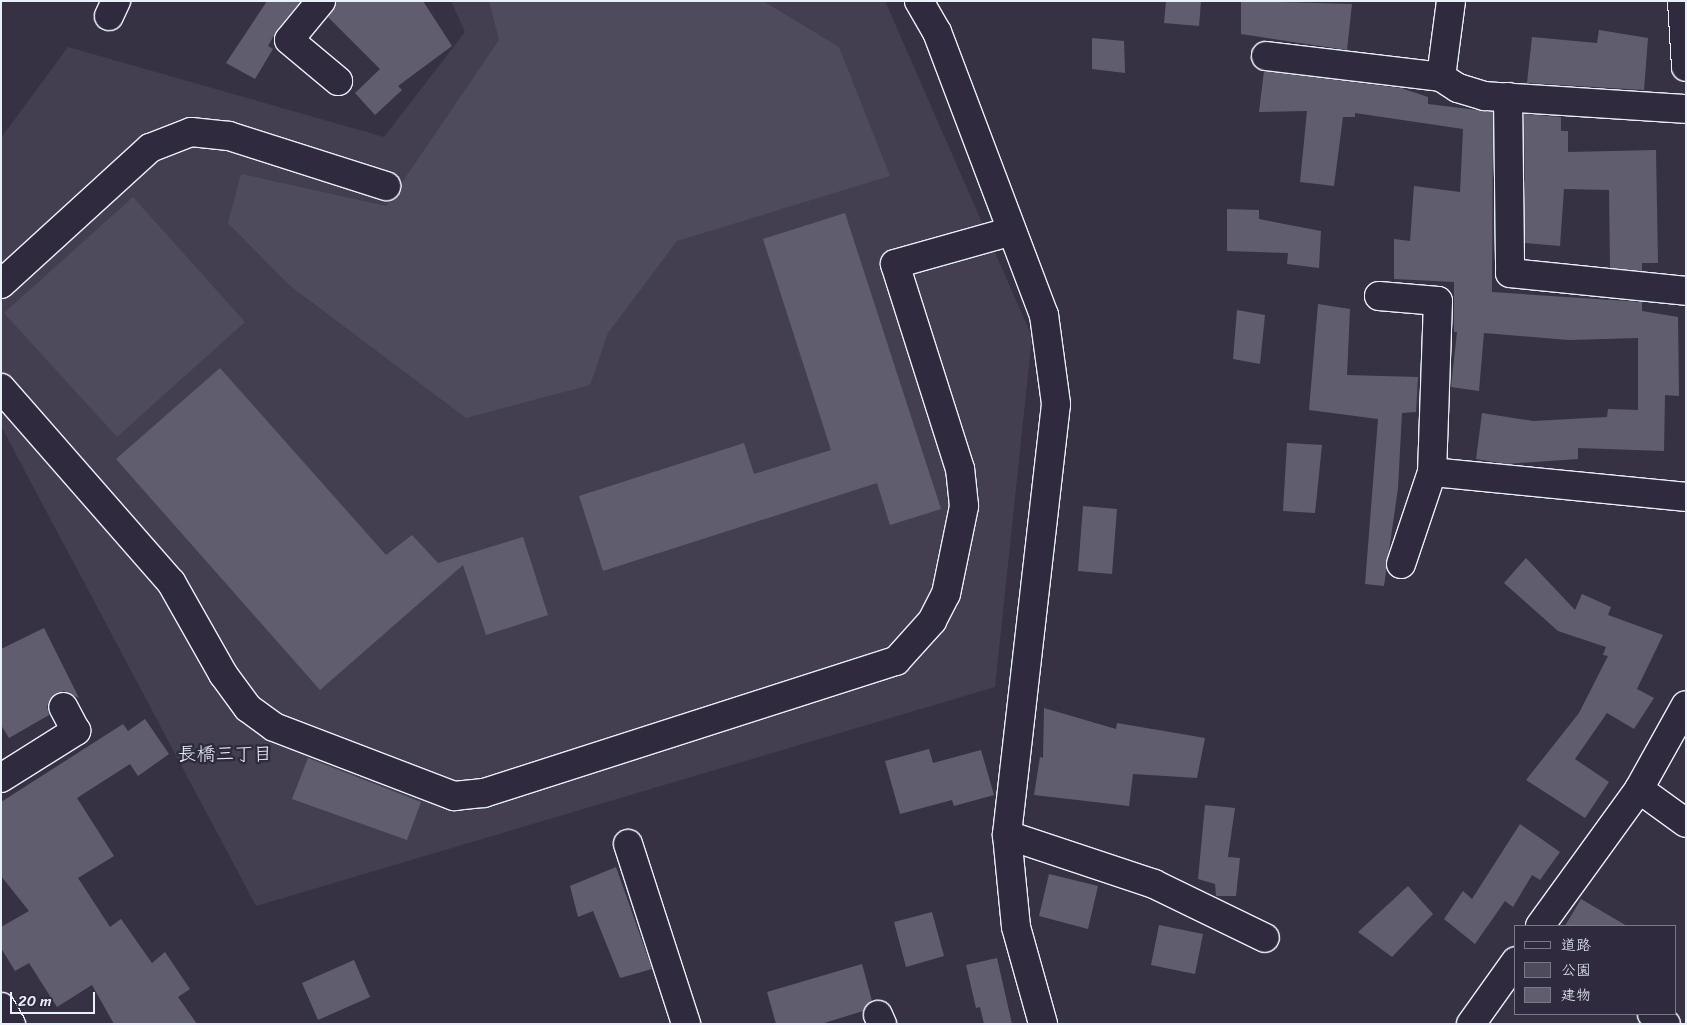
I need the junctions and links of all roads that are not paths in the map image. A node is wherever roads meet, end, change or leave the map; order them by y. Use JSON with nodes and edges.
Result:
{"nodes":[{"id":1,"x":321,"y":1,"type":"edge"},
{"id":2,"x":919,"y":1,"type":"edge"},
{"id":3,"x":941,"y":1,"type":"edge"},
{"id":4,"x":1450,"y":1,"type":"edge"},
{"id":5,"x":1682,"y":1,"type":"edge"},
{"id":6,"x":937,"y":32,"type":"junction"},
{"id":7,"x":1266,"y":56,"type":"dead end"},
{"id":8,"x":1686,"y":66,"type":"edge"},
{"id":9,"x":1440,"y":77,"type":"junction"},
{"id":10,"x":338,"y":81,"type":"dead end"},
{"id":11,"x":1508,"y":97,"type":"junction"},
{"id":12,"x":1686,"y":109,"type":"edge"},
{"id":13,"x":386,"y":186,"type":"dead end"},
{"id":14,"x":1009,"y":232,"type":"junction"},
{"id":15,"x":1,"y":284,"type":"edge"},
{"id":16,"x":1686,"y":291,"type":"edge"},
{"id":17,"x":1379,"y":296,"type":"dead end"},
{"id":18,"x":1,"y":388,"type":"edge"},
{"id":19,"x":1432,"y":472,"type":"junction"},
{"id":20,"x":1686,"y":497,"type":"edge"},
{"id":21,"x":1401,"y":564,"type":"dead end"},
{"id":22,"x":1686,"y":705,"type":"edge"},
{"id":23,"x":63,"y":708,"type":"dead end"},
{"id":24,"x":1,"y":778,"type":"edge"},
{"id":25,"x":1639,"y":790,"type":"junction"},
{"id":26,"x":1686,"y":823,"type":"edge"},
{"id":27,"x":1007,"y":835,"type":"junction"},
{"id":28,"x":628,"y":844,"type":"dead end"},
{"id":29,"x":1541,"y":925,"type":"edge"},
{"id":30,"x":1266,"y":938,"type":"dead end"},
{"id":31,"x":1514,"y":964,"type":"edge"},
{"id":32,"x":1,"y":1007,"type":"edge"},
{"id":33,"x":1653,"y":1015,"type":"edge"},
{"id":34,"x":11,"y":1024,"type":"edge"},
{"id":35,"x":686,"y":1024,"type":"edge"},
{"id":36,"x":1043,"y":1024,"type":"edge"},
{"id":37,"x":1471,"y":1024,"type":"edge"},
{"id":38,"x":1666,"y":1024,"type":"edge"}],
"edges":[{"from":1,"to":10,"type":"street"},
{"from":2,"to":6,"type":"street"},
{"from":3,"to":6,"type":"street"},
{"from":4,"to":9,"type":"street"},
{"from":5,"to":8,"type":"street"},
{"from":6,"to":14,"type":"street"},
{"from":7,"to":9,"type":"street"},
{"from":9,"to":11,"type":"street"},
{"from":11,"to":12,"type":"street"},
{"from":11,"to":16,"type":"street"},
{"from":13,"to":15,"type":"street"},
{"from":14,"to":18,"type":"street"},
{"from":14,"to":27,"type":"street"},
{"from":17,"to":19,"type":"street"},
{"from":19,"to":20,"type":"street"},
{"from":19,"to":21,"type":"street"},
{"from":22,"to":25,"type":"street"},
{"from":23,"to":24,"type":"street"},
{"from":25,"to":26,"type":"street"},
{"from":25,"to":29,"type":"street"},
{"from":27,"to":30,"type":"street"},
{"from":27,"to":36,"type":"street"},
{"from":28,"to":35,"type":"street"},
{"from":31,"to":37,"type":"street"},
{"from":32,"to":34,"type":"street"},
{"from":33,"to":38,"type":"street"}]}
